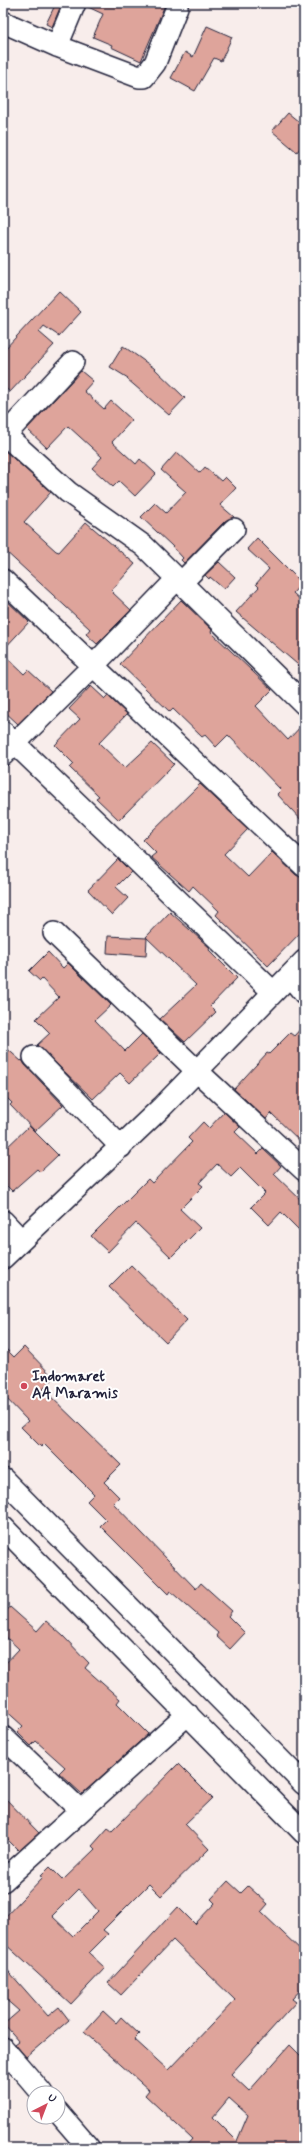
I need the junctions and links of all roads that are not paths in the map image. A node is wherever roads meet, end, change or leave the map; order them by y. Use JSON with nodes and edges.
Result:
{"nodes":[{"id":1,"x":75,"y":3,"type":"edge"},
{"id":2,"x":178,"y":7,"type":"dead end"},
{"id":3,"x":3,"y":22,"type":"edge"},
{"id":4,"x":57,"y":46,"type":"junction"},
{"id":5,"x":73,"y":362,"type":"dead end"},
{"id":6,"x":4,"y":434,"type":"edge"},
{"id":7,"x":234,"y":529,"type":"dead end"},
{"id":8,"x":3,"y":580,"type":"edge"},
{"id":9,"x":179,"y":581,"type":"junction"},
{"id":10,"x":94,"y":665,"type":"junction"},
{"id":11,"x":304,"y":704,"type":"edge"},
{"id":12,"x":7,"y":743,"type":"edge"},
{"id":13,"x":304,"y":866,"type":"edge"},
{"id":14,"x":54,"y":933,"type":"dead end"},
{"id":15,"x":304,"y":961,"type":"edge"},
{"id":16,"x":290,"y":976,"type":"junction"},
{"id":17,"x":273,"y":992,"type":"junction"},
{"id":18,"x":304,"y":993,"type":"edge"},
{"id":19,"x":34,"y":1057,"type":"dead end"},
{"id":20,"x":197,"y":1072,"type":"junction"},
{"id":21,"x":121,"y":1147,"type":"junction"},
{"id":22,"x":304,"y":1170,"type":"edge"},
{"id":23,"x":3,"y":1221,"type":"edge"},
{"id":24,"x":22,"y":1240,"type":"junction"},
{"id":25,"x":3,"y":1258,"type":"edge"},
{"id":26,"x":3,"y":1480,"type":"edge"},
{"id":27,"x":3,"y":1527,"type":"edge"},
{"id":28,"x":188,"y":1714,"type":"junction"},
{"id":29,"x":3,"y":1737,"type":"edge"},
{"id":30,"x":304,"y":1784,"type":"edge"},
{"id":31,"x":80,"y":1810,"type":"junction"},
{"id":32,"x":304,"y":1834,"type":"edge"},
{"id":33,"x":3,"y":1881,"type":"edge"},
{"id":34,"x":3,"y":2048,"type":"edge"},
{"id":35,"x":35,"y":2085,"type":"edge"},
{"id":36,"x":66,"y":2121,"type":"edge"},
{"id":37,"x":89,"y":2148,"type":"edge"}],
"edges":[{"from":1,"to":4,"type":"street"},
{"from":2,"to":4,"type":"street"},
{"from":3,"to":4,"type":"street"},
{"from":5,"to":6,"type":"street"},
{"from":6,"to":9,"type":"street"},
{"from":7,"to":9,"type":"street"},
{"from":8,"to":10,"type":"street"},
{"from":9,"to":10,"type":"street"},
{"from":9,"to":11,"type":"street"},
{"from":10,"to":12,"type":"street"},
{"from":10,"to":13,"type":"street"},
{"from":12,"to":17,"type":"street"},
{"from":14,"to":20,"type":"street"},
{"from":15,"to":16,"type":"street"},
{"from":16,"to":17,"type":"street"},
{"from":16,"to":18,"type":"street"},
{"from":17,"to":20,"type":"street"},
{"from":19,"to":21,"type":"street"},
{"from":20,"to":21,"type":"street"},
{"from":20,"to":22,"type":"street"},
{"from":21,"to":24,"type":"street"},
{"from":23,"to":24,"type":"street"},
{"from":24,"to":25,"type":"street"},
{"from":26,"to":30,"type":"street"},
{"from":27,"to":28,"type":"street"},
{"from":28,"to":31,"type":"street"},
{"from":28,"to":32,"type":"street"},
{"from":29,"to":31,"type":"street"},
{"from":31,"to":33,"type":"street"},
{"from":34,"to":35,"type":"street"},
{"from":36,"to":37,"type":"street"}]}
